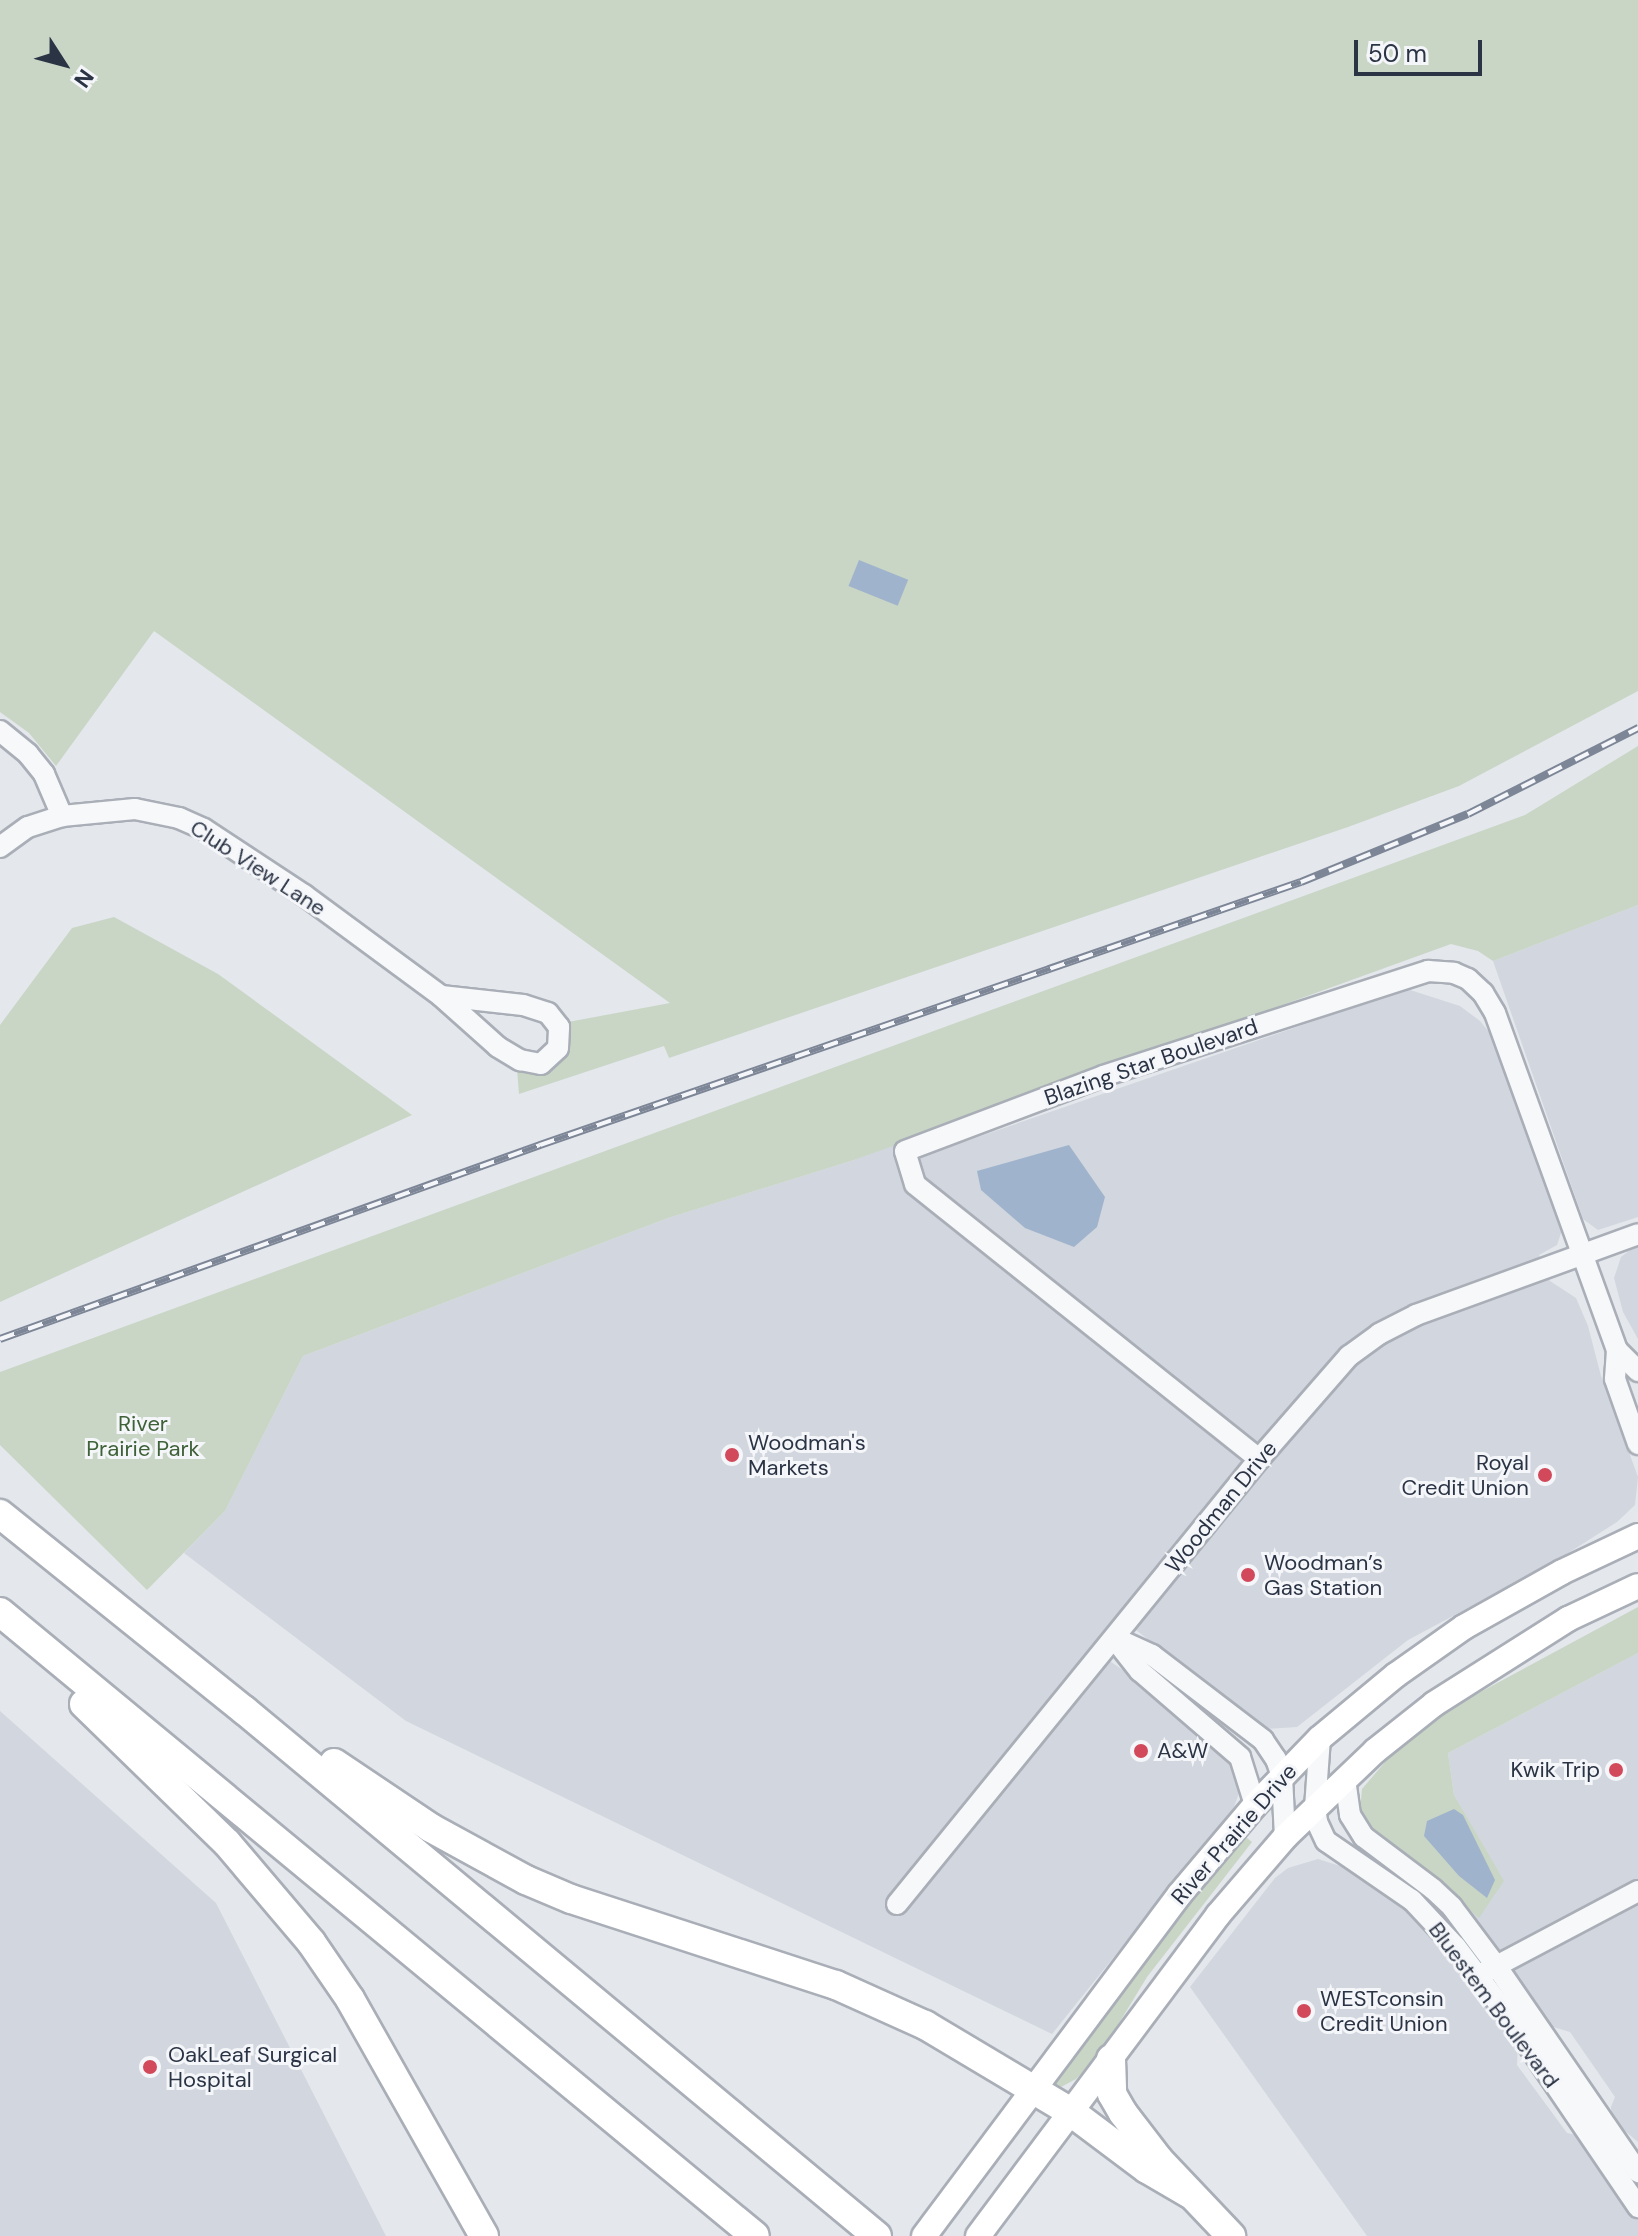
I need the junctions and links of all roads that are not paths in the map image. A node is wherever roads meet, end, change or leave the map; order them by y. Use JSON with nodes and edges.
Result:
{"nodes":[{"id":1,"x":0,"y":731,"type":"edge"},
{"id":2,"x":62,"y":816,"type":"junction"},
{"id":3,"x":0,"y":847,"type":"edge"},
{"id":4,"x":441,"y":996,"type":"junction"},
{"id":5,"x":1638,"y":1234,"type":"edge"},
{"id":6,"x":1582,"y":1255,"type":"junction"},
{"id":7,"x":1617,"y":1350,"type":"junction"},
{"id":8,"x":1638,"y":1371,"type":"edge"},
{"id":9,"x":1638,"y":1444,"type":"edge"},
{"id":10,"x":1259,"y":1459,"type":"junction"},
{"id":11,"x":0,"y":1514,"type":"edge"},
{"id":12,"x":1638,"y":1536,"type":"edge"},
{"id":13,"x":1638,"y":1586,"type":"edge"},
{"id":14,"x":6,"y":1617,"type":"edge"},
{"id":15,"x":1115,"y":1638,"type":"junction"},
{"id":16,"x":244,"y":1710,"type":"junction"},
{"id":17,"x":1320,"y":1738,"type":"junction"},
{"id":18,"x":1282,"y":1776,"type":"junction"},
{"id":19,"x":1345,"y":1779,"type":"junction"},
{"id":20,"x":1255,"y":1805,"type":"junction"},
{"id":21,"x":1315,"y":1807,"type":"junction"},
{"id":22,"x":1285,"y":1837,"type":"junction"},
{"id":23,"x":1638,"y":1891,"type":"edge"},
{"id":24,"x":897,"y":1904,"type":"dead end"},
{"id":25,"x":1497,"y":1967,"type":"junction"},
{"id":26,"x":1477,"y":1975,"type":"junction"},
{"id":27,"x":1111,"y":2059,"type":"junction"},
{"id":28,"x":1033,"y":2088,"type":"junction"},
{"id":29,"x":1071,"y":2112,"type":"junction"},
{"id":30,"x":1638,"y":2172,"type":"edge"},
{"id":31,"x":1631,"y":2184,"type":"edge"},
{"id":32,"x":1190,"y":2194,"type":"junction"},
{"id":33,"x":1638,"y":2207,"type":"edge"},
{"id":34,"x":979,"y":2235,"type":"edge"},
{"id":35,"x":484,"y":2236,"type":"edge"},
{"id":36,"x":755,"y":2236,"type":"edge"},
{"id":37,"x":877,"y":2236,"type":"edge"},
{"id":38,"x":924,"y":2236,"type":"edge"},
{"id":39,"x":1231,"y":2236,"type":"edge"}],
"edges":[{"from":1,"to":2,"type":"street"},
{"from":2,"to":3,"type":"street","name":"Club View Lane"},
{"from":2,"to":4,"type":"street","name":"Club View Lane"},
{"from":4,"to":4,"type":"street","name":"Club View Lane"},
{"from":5,"to":6,"type":"street","name":"Woodman Drive"},
{"from":6,"to":7,"type":"street","name":"Blazing Star Boulevard"},
{"from":6,"to":10,"type":"street","name":"Woodman Drive"},
{"from":6,"to":10,"type":"street","name":"Blazing Star Boulevard"},
{"from":7,"to":8,"type":"street","name":"Blazing Star Boulevard"},
{"from":7,"to":9,"type":"street","name":"Blazing Star Boulevard"},
{"from":10,"to":15,"type":"street","name":"Woodman Drive"},
{"from":11,"to":16,"type":"highway"},
{"from":12,"to":17,"type":"main road","name":"River Prairie Drive"},
{"from":13,"to":19,"type":"main road","name":"River Prairie Drive"},
{"from":14,"to":35,"type":"highway"},
{"from":14,"to":36,"type":"highway"},
{"from":15,"to":18,"type":"street"},
{"from":15,"to":20,"type":"street"},
{"from":15,"to":24,"type":"street","name":"Woodman Drive"},
{"from":16,"to":28,"type":"highway"},
{"from":16,"to":37,"type":"highway"},
{"from":17,"to":18,"type":"main road","name":"River Prairie Drive"},
{"from":17,"to":21,"type":"street","name":"Bluestem Boulevard"},
{"from":18,"to":20,"type":"main road","name":"River Prairie Drive"},
{"from":18,"to":22,"type":"street"},
{"from":19,"to":21,"type":"main road","name":"River Prairie Drive"},
{"from":19,"to":25,"type":"street","name":"Bluestem Boulevard"},
{"from":20,"to":28,"type":"main road","name":"River Prairie Drive"},
{"from":21,"to":22,"type":"main road","name":"River Prairie Drive"},
{"from":21,"to":26,"type":"street","name":"Bluestem Boulevard"},
{"from":22,"to":27,"type":"main road","name":"River Prairie Drive"},
{"from":23,"to":25,"type":"street"},
{"from":25,"to":26,"type":"street"},
{"from":25,"to":30,"type":"street","name":"Bluestem Boulevard"},
{"from":26,"to":31,"type":"street","name":"Bluestem Boulevard"},
{"from":27,"to":29,"type":"main road","name":"River Prairie Drive"},
{"from":27,"to":32,"type":"highway"},
{"from":28,"to":29,"type":"highway"},
{"from":28,"to":38,"type":"main road","name":"River Prairie Drive"},
{"from":29,"to":32,"type":"highway"},
{"from":29,"to":34,"type":"main road","name":"River Prairie Drive"},
{"from":31,"to":33,"type":"street","name":"Bluestem Boulevard"},
{"from":32,"to":39,"type":"highway"}]}
